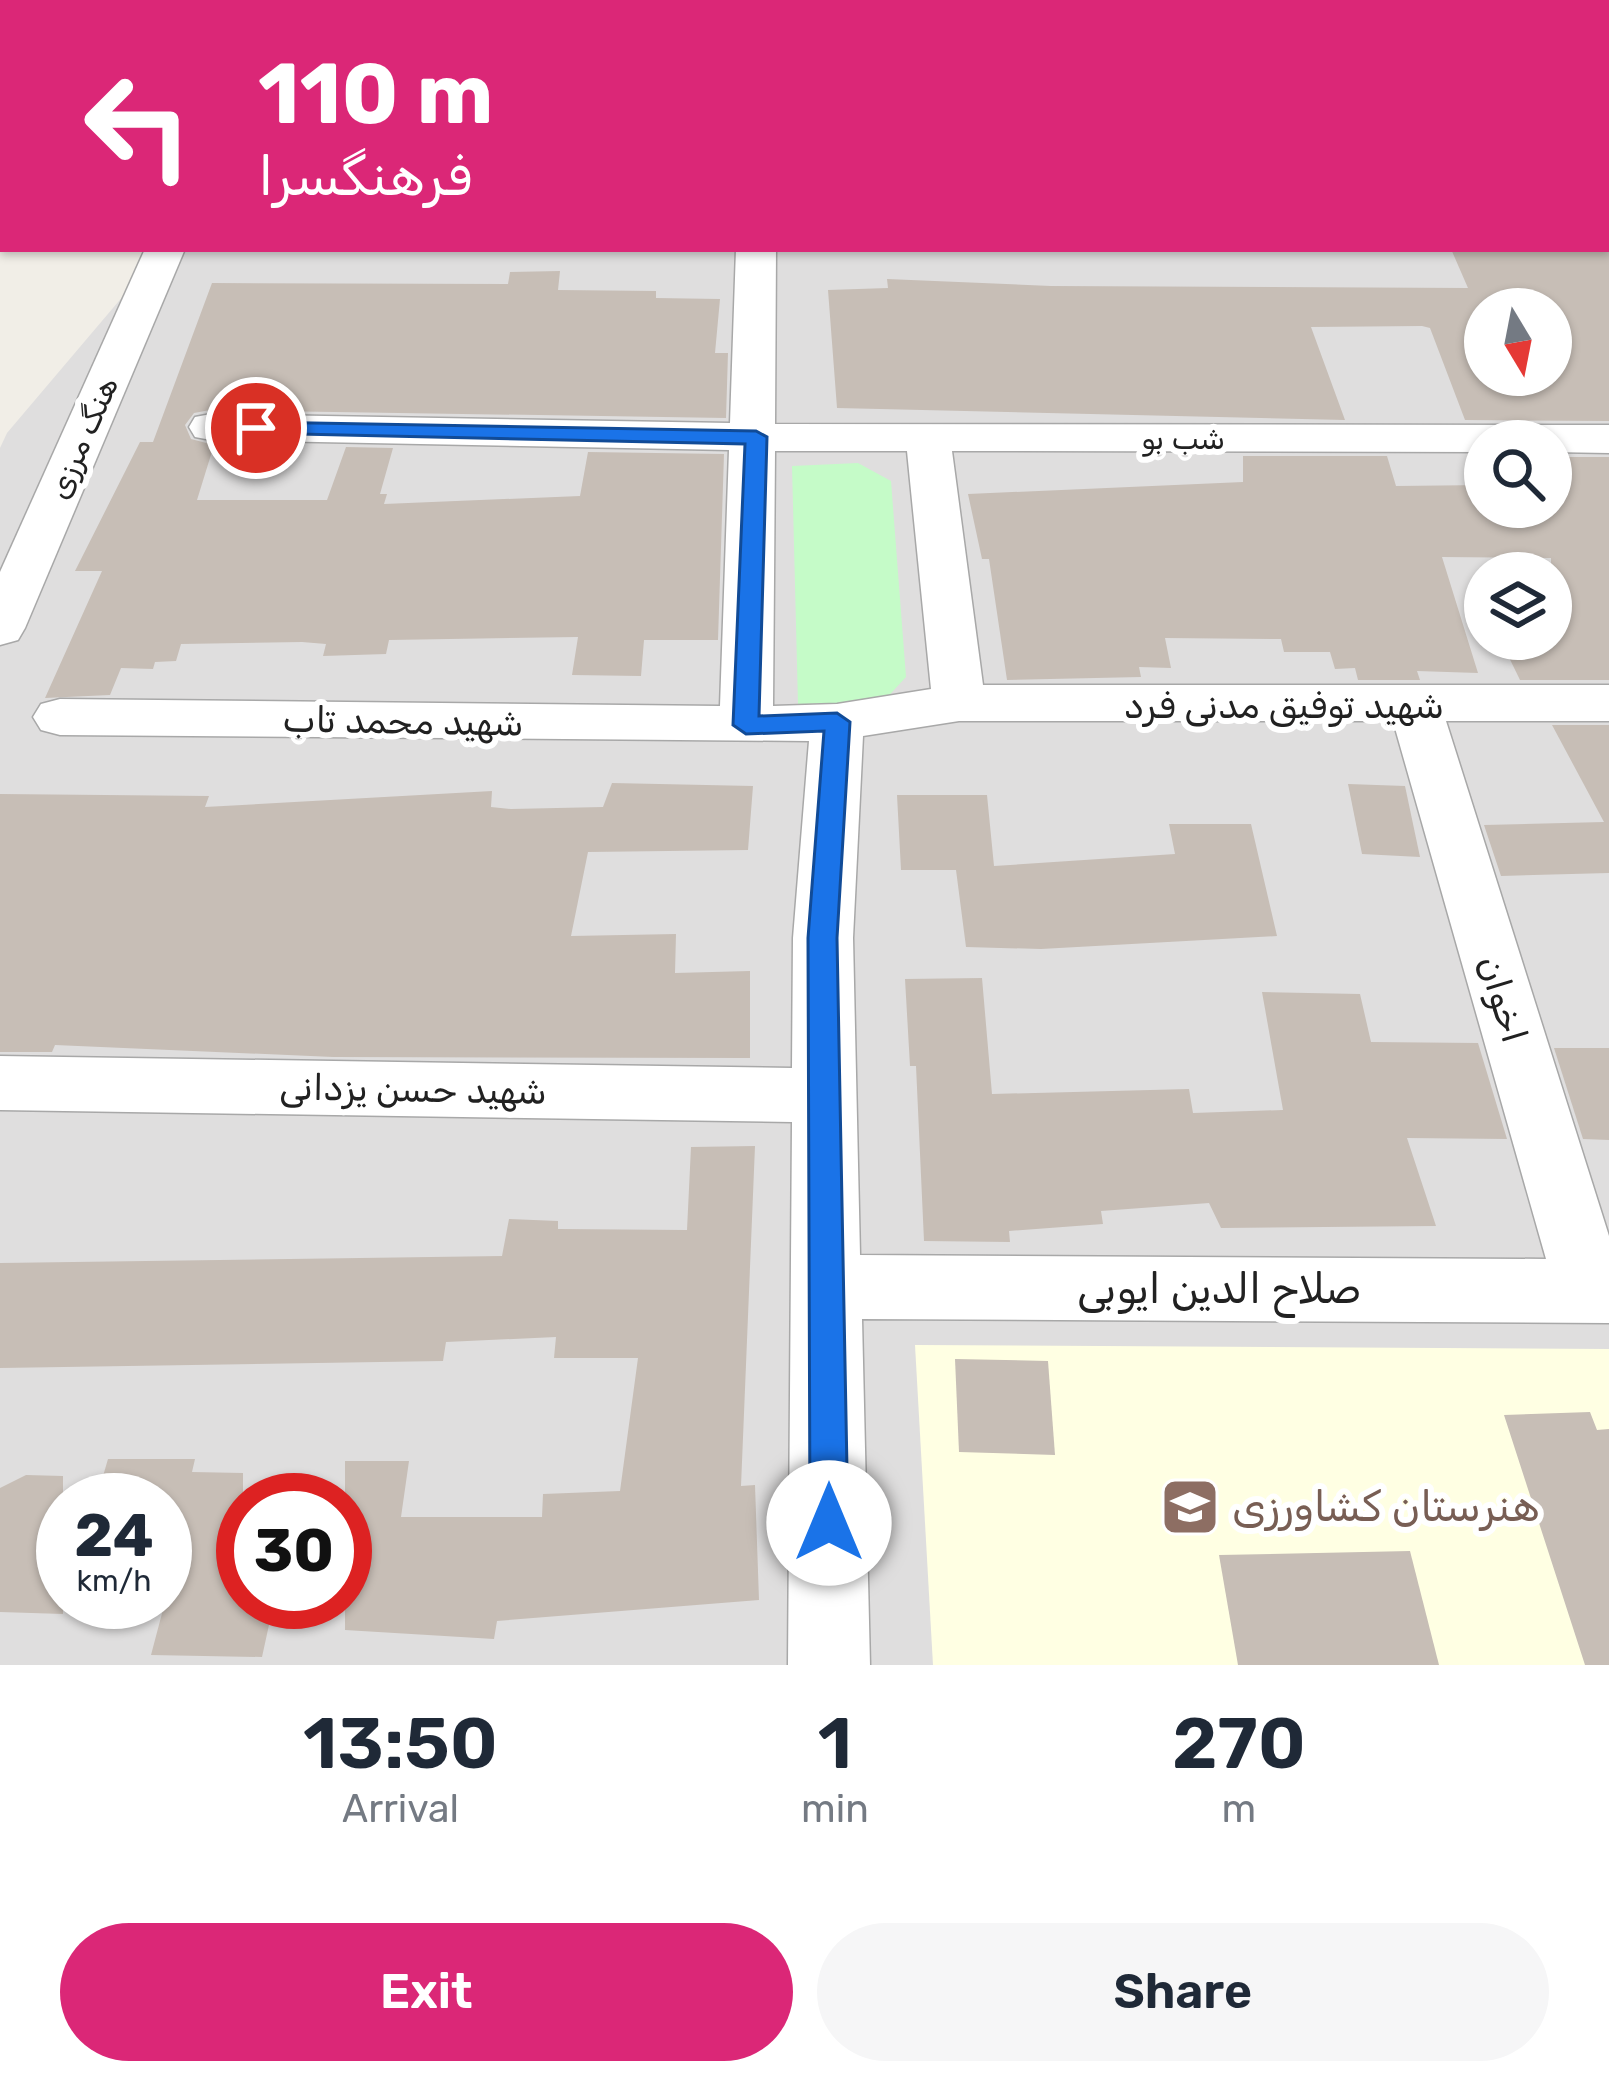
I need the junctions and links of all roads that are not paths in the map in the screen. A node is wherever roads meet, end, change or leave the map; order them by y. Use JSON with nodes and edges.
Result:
{"nodes":[{"id":1,"x":164,"y":252,"type":"edge"},
{"id":2,"x":756,"y":252,"type":"edge"},
{"id":3,"x":211,"y":428,"type":"dead end"},
{"id":4,"x":756,"y":437,"type":"junction"},
{"id":5,"x":928,"y":438,"type":"junction"},
{"id":6,"x":1609,"y":439,"type":"edge"},
{"id":7,"x":0,"y":628,"type":"edge"},
{"id":8,"x":959,"y":703,"type":"junction"},
{"id":9,"x":1609,"y":703,"type":"edge"},
{"id":10,"x":1415,"y":706,"type":"junction"},
{"id":11,"x":60,"y":717,"type":"dead end"},
{"id":12,"x":837,"y":722,"type":"junction"},
{"id":13,"x":746,"y":725,"type":"junction"},
{"id":14,"x":0,"y":1083,"type":"edge"},
{"id":15,"x":825,"y":1096,"type":"junction"},
{"id":16,"x":829,"y":1287,"type":"junction"},
{"id":17,"x":1600,"y":1291,"type":"edge"},
{"id":18,"x":829,"y":1665,"type":"edge"}],
"edges":[{"from":1,"to":7,"type":"street","name":"هنگ مرزی"},
{"from":2,"to":4,"type":"street"},
{"from":3,"to":4,"type":"street","name":"شب بو"},
{"from":4,"to":5,"type":"street","name":"شب بو"},
{"from":4,"to":13,"type":"street"},
{"from":5,"to":6,"type":"street","name":"شب بو"},
{"from":5,"to":8,"type":"street"},
{"from":8,"to":10,"type":"street","name":"شهید توفیق مدنی فرد"},
{"from":8,"to":12,"type":"street","name":"شهید توفیق مدنی فرد"},
{"from":9,"to":10,"type":"street","name":"شهید توفیق مدنی فرد"},
{"from":10,"to":17,"type":"street","name":"اخوان"},
{"from":11,"to":13,"type":"street","name":"شهید محمد تاب"},
{"from":12,"to":13,"type":"street","name":"شهید محمد تاب"},
{"from":12,"to":15,"type":"street"},
{"from":14,"to":15,"type":"street","name":"شهید حسن یزدانی"},
{"from":15,"to":16,"type":"street"},
{"from":16,"to":17,"type":"street","name":"صلاح الدین ایوبی"},
{"from":16,"to":18,"type":"street"}]}
